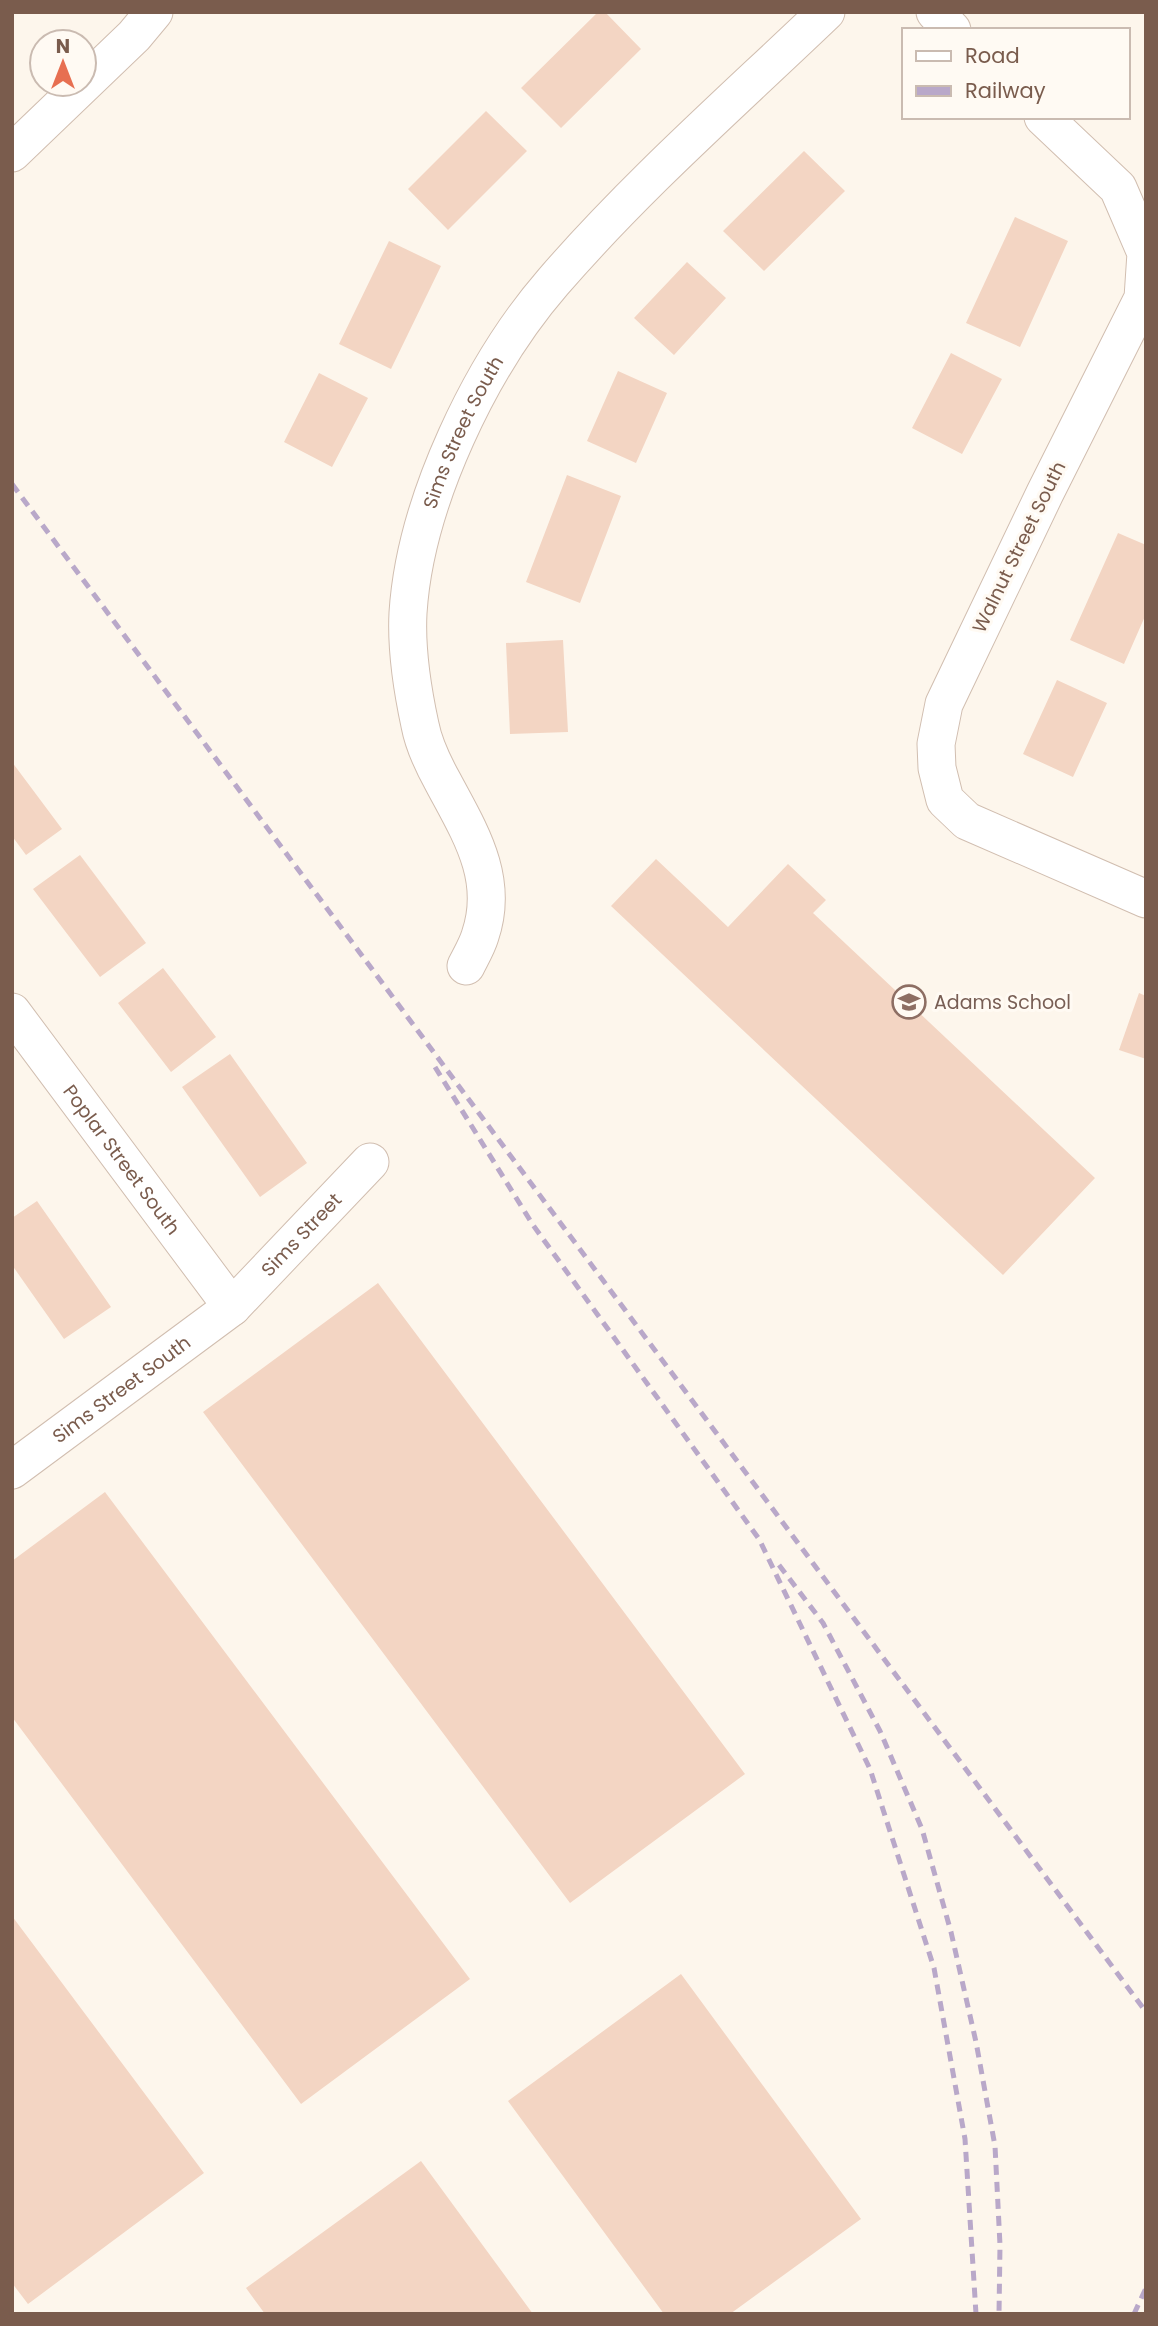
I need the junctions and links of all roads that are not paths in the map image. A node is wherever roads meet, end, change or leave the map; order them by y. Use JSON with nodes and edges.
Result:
{"nodes":[{"id":1,"x":154,"y":12,"type":"edge"},
{"id":2,"x":826,"y":12,"type":"edge"},
{"id":3,"x":935,"y":12,"type":"edge"},
{"id":4,"x":950,"y":28,"type":"edge"},
{"id":5,"x":1045,"y":119,"type":"edge"},
{"id":6,"x":12,"y":153,"type":"edge"},
{"id":7,"x":1146,"y":899,"type":"edge"},
{"id":8,"x":466,"y":966,"type":"dead end"},
{"id":9,"x":12,"y":1012,"type":"edge"},
{"id":10,"x":370,"y":1162,"type":"dead end"},
{"id":11,"x":232,"y":1307,"type":"junction"},
{"id":12,"x":12,"y":1470,"type":"edge"}],
"edges":[{"from":1,"to":6,"type":"street"},
{"from":2,"to":8,"type":"street","name":"Sims Street South"},
{"from":3,"to":4,"type":"street"},
{"from":5,"to":7,"type":"street","name":"Walnut Street South"},
{"from":9,"to":11,"type":"street","name":"Poplar Street South"},
{"from":10,"to":11,"type":"street","name":"Sims Street"},
{"from":11,"to":12,"type":"street","name":"Sims Street South"}]}
